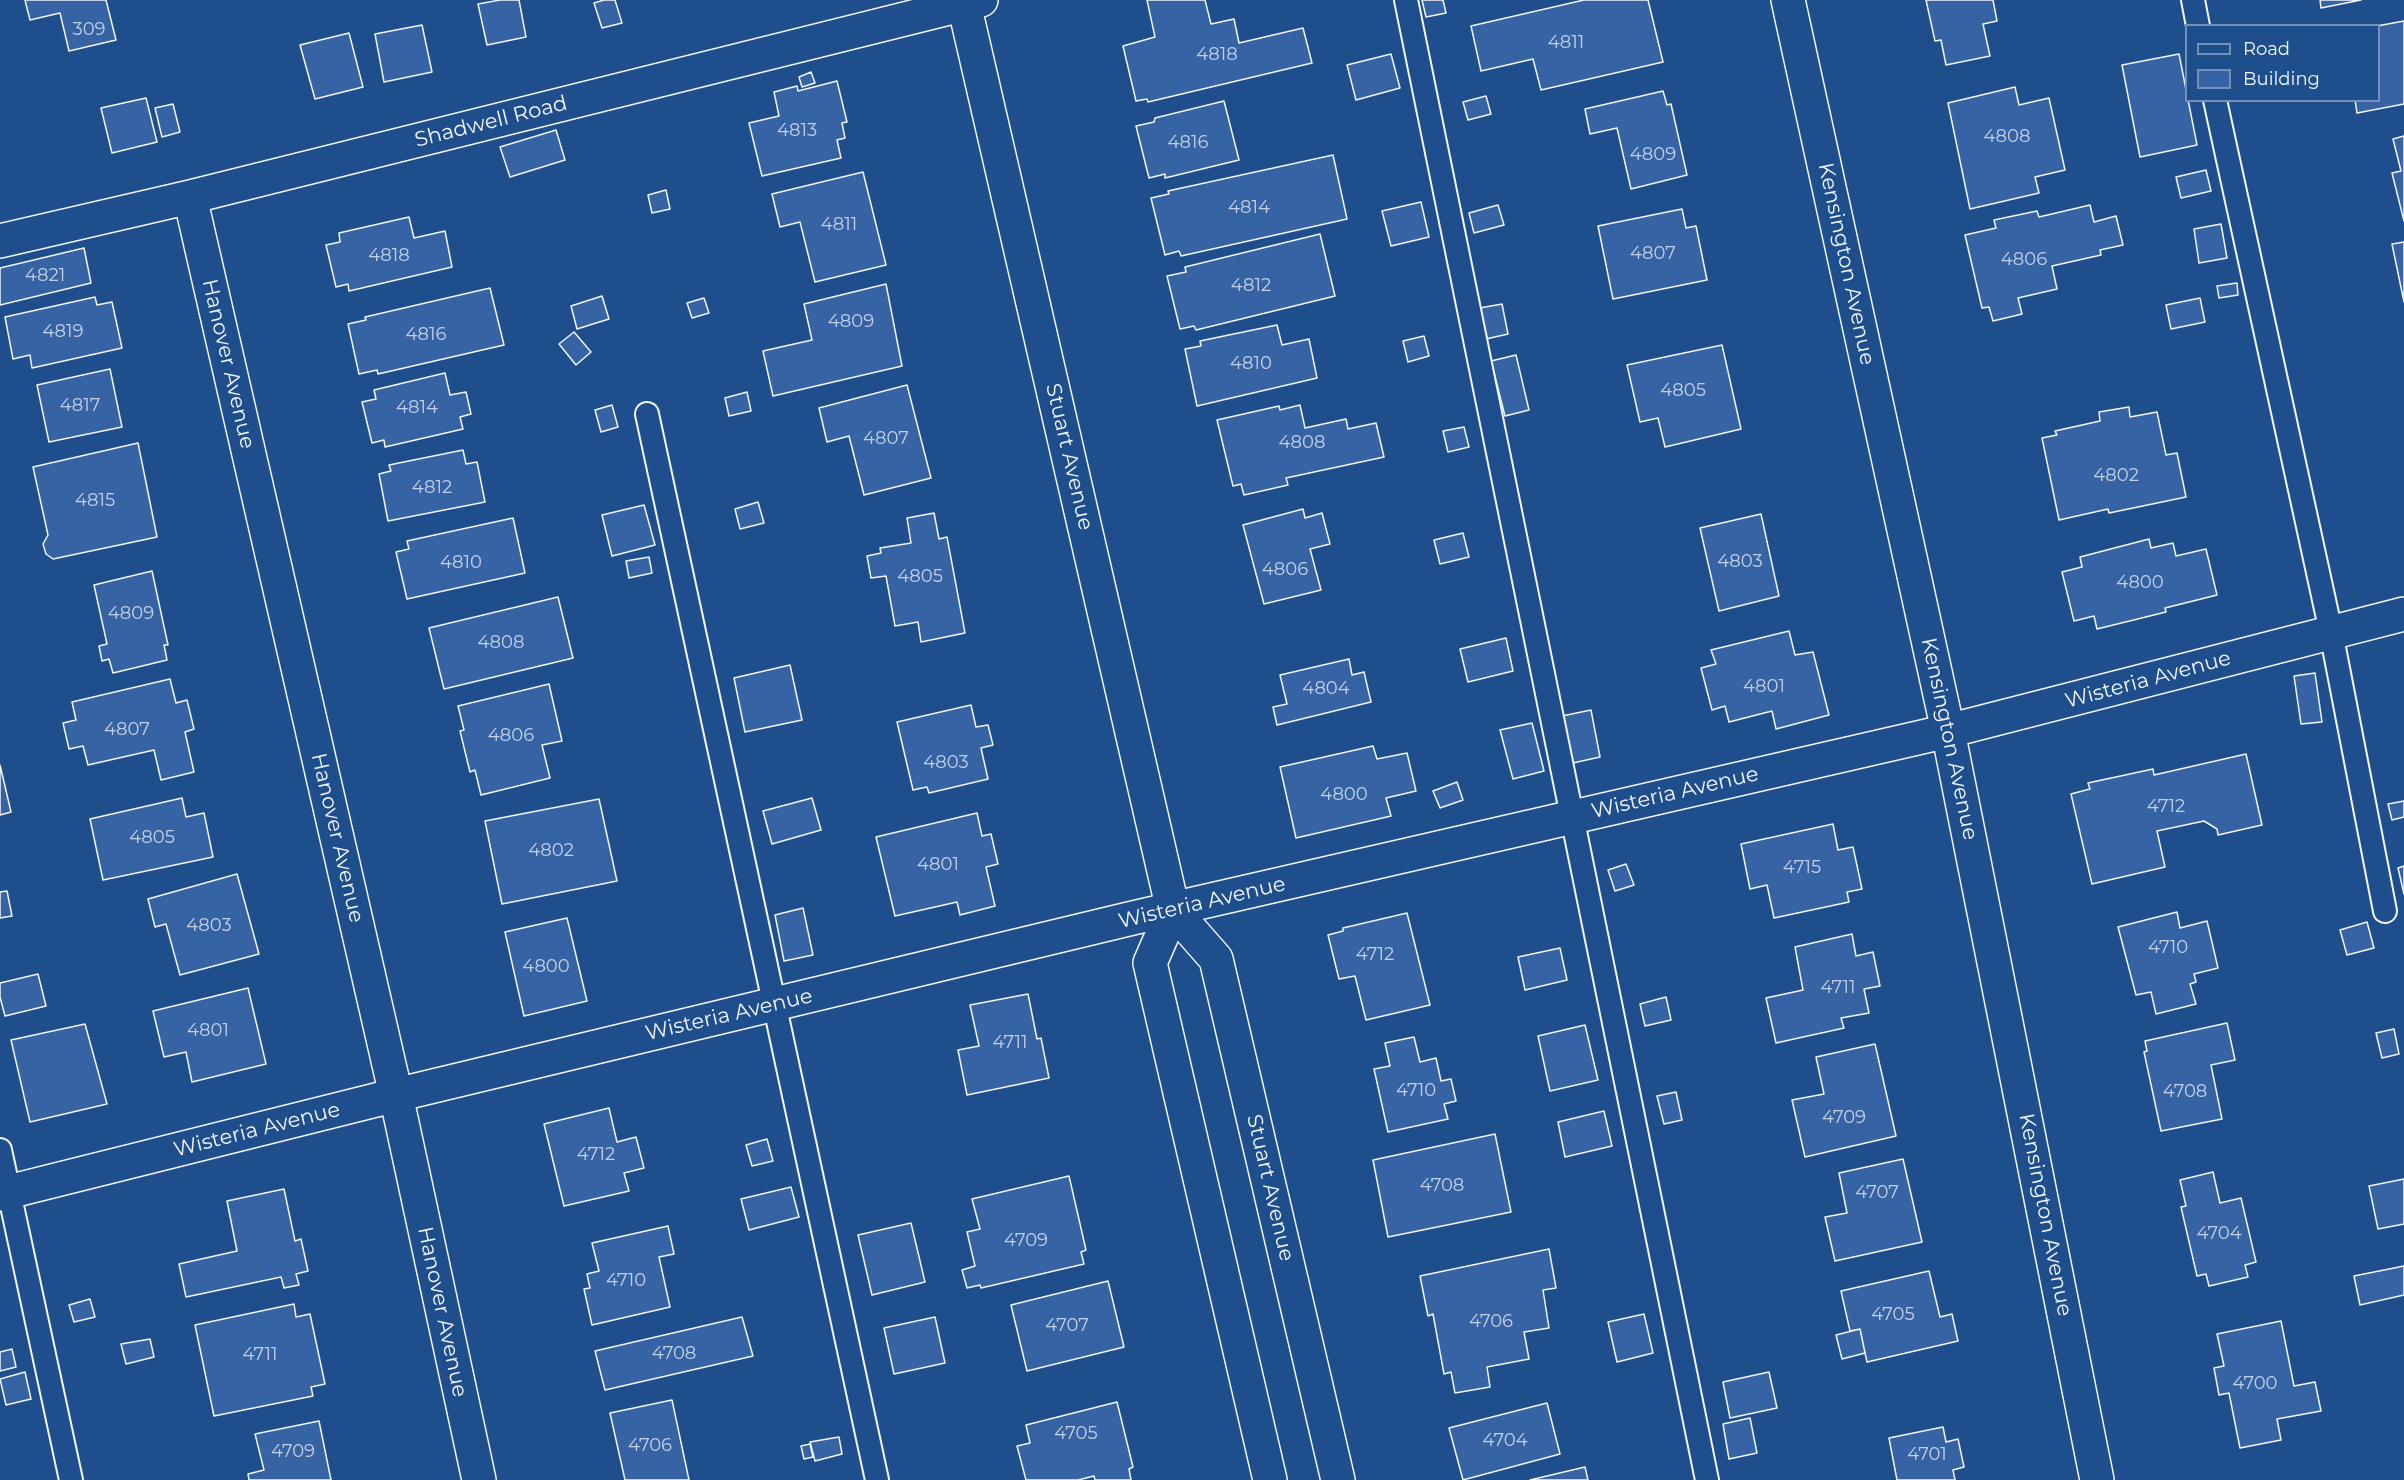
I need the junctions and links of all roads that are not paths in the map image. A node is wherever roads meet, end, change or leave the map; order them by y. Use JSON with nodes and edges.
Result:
{"nodes":[{"id":1,"x":1406,"y":0,"type":"edge"},
{"id":2,"x":1788,"y":0,"type":"edge"},
{"id":3,"x":2193,"y":0,"type":"edge"},
{"id":4,"x":972,"y":2,"type":"edge"},
{"id":5,"x":2198,"y":24,"type":"edge"},
{"id":6,"x":2215,"y":102,"type":"edge"},
{"id":7,"x":190,"y":197,"type":"junction"},
{"id":8,"x":0,"y":241,"type":"edge"},
{"id":9,"x":647,"y":414,"type":"dead end"},
{"id":10,"x":2404,"y":614,"type":"edge"},
{"id":11,"x":2331,"y":632,"type":"junction"},
{"id":12,"x":1948,"y":731,"type":"junction"},
{"id":13,"x":1572,"y":817,"type":"junction"},
{"id":14,"x":1173,"y":910,"type":"junction"},
{"id":15,"x":2385,"y":911,"type":"dead end"},
{"id":16,"x":773,"y":1004,"type":"junction"},
{"id":17,"x":396,"y":1095,"type":"junction"},
{"id":18,"x":0,"y":1149,"type":"edge"},
{"id":19,"x":4,"y":1193,"type":"edge"},
{"id":20,"x":71,"y":1480,"type":"edge"},
{"id":21,"x":478,"y":1480,"type":"edge"},
{"id":22,"x":877,"y":1480,"type":"edge"},
{"id":23,"x":1270,"y":1480,"type":"edge"},
{"id":24,"x":1338,"y":1480,"type":"edge"},
{"id":25,"x":1707,"y":1480,"type":"edge"},
{"id":26,"x":2097,"y":1480,"type":"edge"}],
"edges":[{"from":1,"to":13,"type":"lane"},
{"from":2,"to":12,"type":"street","name":"Kensington Avenue"},
{"from":3,"to":5,"type":"lane"},
{"from":4,"to":7,"type":"street","name":"Shadwell Road"},
{"from":4,"to":14,"type":"street","name":"Stuart Avenue"},
{"from":6,"to":11,"type":"lane"},
{"from":7,"to":8,"type":"street","name":"Shadwell Road"},
{"from":7,"to":17,"type":"street","name":"Hanover Avenue"},
{"from":9,"to":16,"type":"lane"},
{"from":10,"to":11,"type":"street","name":"Wisteria Avenue"},
{"from":11,"to":12,"type":"street","name":"Wisteria Avenue"},
{"from":11,"to":15,"type":"lane"},
{"from":12,"to":13,"type":"street","name":"Wisteria Avenue"},
{"from":12,"to":26,"type":"street","name":"Kensington Avenue"},
{"from":13,"to":14,"type":"street","name":"Wisteria Avenue"},
{"from":13,"to":25,"type":"lane"},
{"from":14,"to":16,"type":"street","name":"Wisteria Avenue"},
{"from":14,"to":23,"type":"street"},
{"from":14,"to":24,"type":"street","name":"Stuart Avenue"},
{"from":16,"to":17,"type":"street","name":"Wisteria Avenue"},
{"from":16,"to":22,"type":"lane"},
{"from":17,"to":19,"type":"street","name":"Wisteria Avenue"},
{"from":17,"to":21,"type":"street","name":"Hanover Avenue"},
{"from":18,"to":19,"type":"lane"},
{"from":19,"to":20,"type":"lane"}]}
